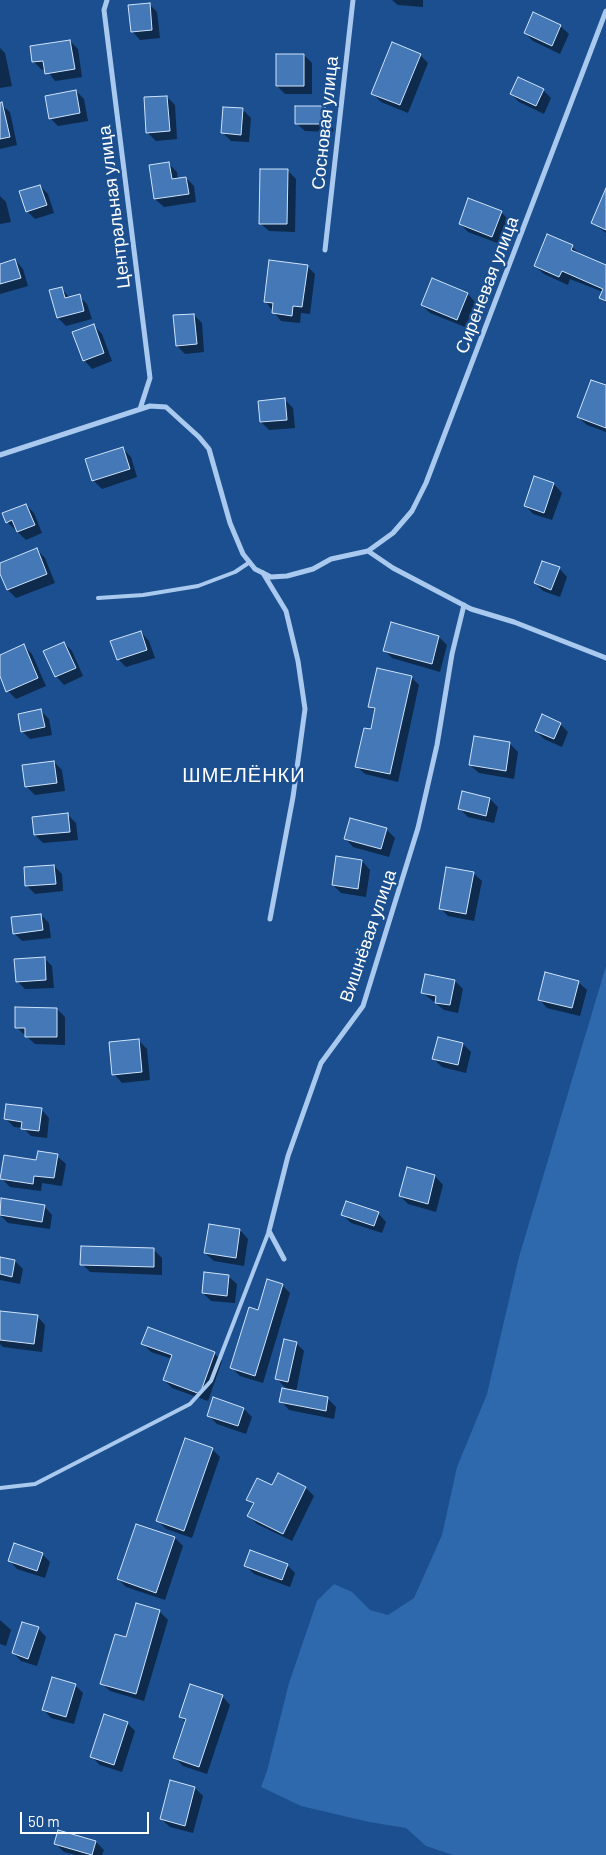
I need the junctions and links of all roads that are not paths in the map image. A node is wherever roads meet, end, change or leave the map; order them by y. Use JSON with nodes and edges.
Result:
{"nodes":[{"id":1,"x":107,"y":0,"type":"edge"},
{"id":2,"x":353,"y":0,"type":"edge"},
{"id":3,"x":606,"y":11,"type":"edge"},
{"id":4,"x":325,"y":250,"type":"dead end"},
{"id":5,"x":140,"y":409,"type":"junction"},
{"id":6,"x":0,"y":456,"type":"edge"},
{"id":7,"x":368,"y":551,"type":"junction"},
{"id":8,"x":250,"y":562,"type":"junction"},
{"id":9,"x":263,"y":573,"type":"junction"},
{"id":10,"x":98,"y":598,"type":"dead end"},
{"id":11,"x":464,"y":605,"type":"junction"},
{"id":12,"x":606,"y":658,"type":"edge"},
{"id":13,"x":270,"y":919,"type":"dead end"},
{"id":14,"x":269,"y":1231,"type":"junction"},
{"id":15,"x":284,"y":1259,"type":"dead end"},
{"id":16,"x":0,"y":1488,"type":"edge"}],
"edges":[{"from":1,"to":5,"type":"street","name":"Центральная улица"},
{"from":2,"to":4,"type":"street","name":"Сосновая улица"},
{"from":3,"to":7,"type":"street","name":"Сиреневая улица"},
{"from":5,"to":6,"type":"street"},
{"from":5,"to":8,"type":"street"},
{"from":7,"to":9,"type":"street"},
{"from":7,"to":11,"type":"street"},
{"from":8,"to":9,"type":"street"},
{"from":8,"to":10,"type":"lane"},
{"from":9,"to":13,"type":"street"},
{"from":11,"to":12,"type":"street"},
{"from":11,"to":14,"type":"street","name":"Вишнёвая улица"},
{"from":14,"to":15,"type":"street"},
{"from":14,"to":16,"type":"lane"}]}
